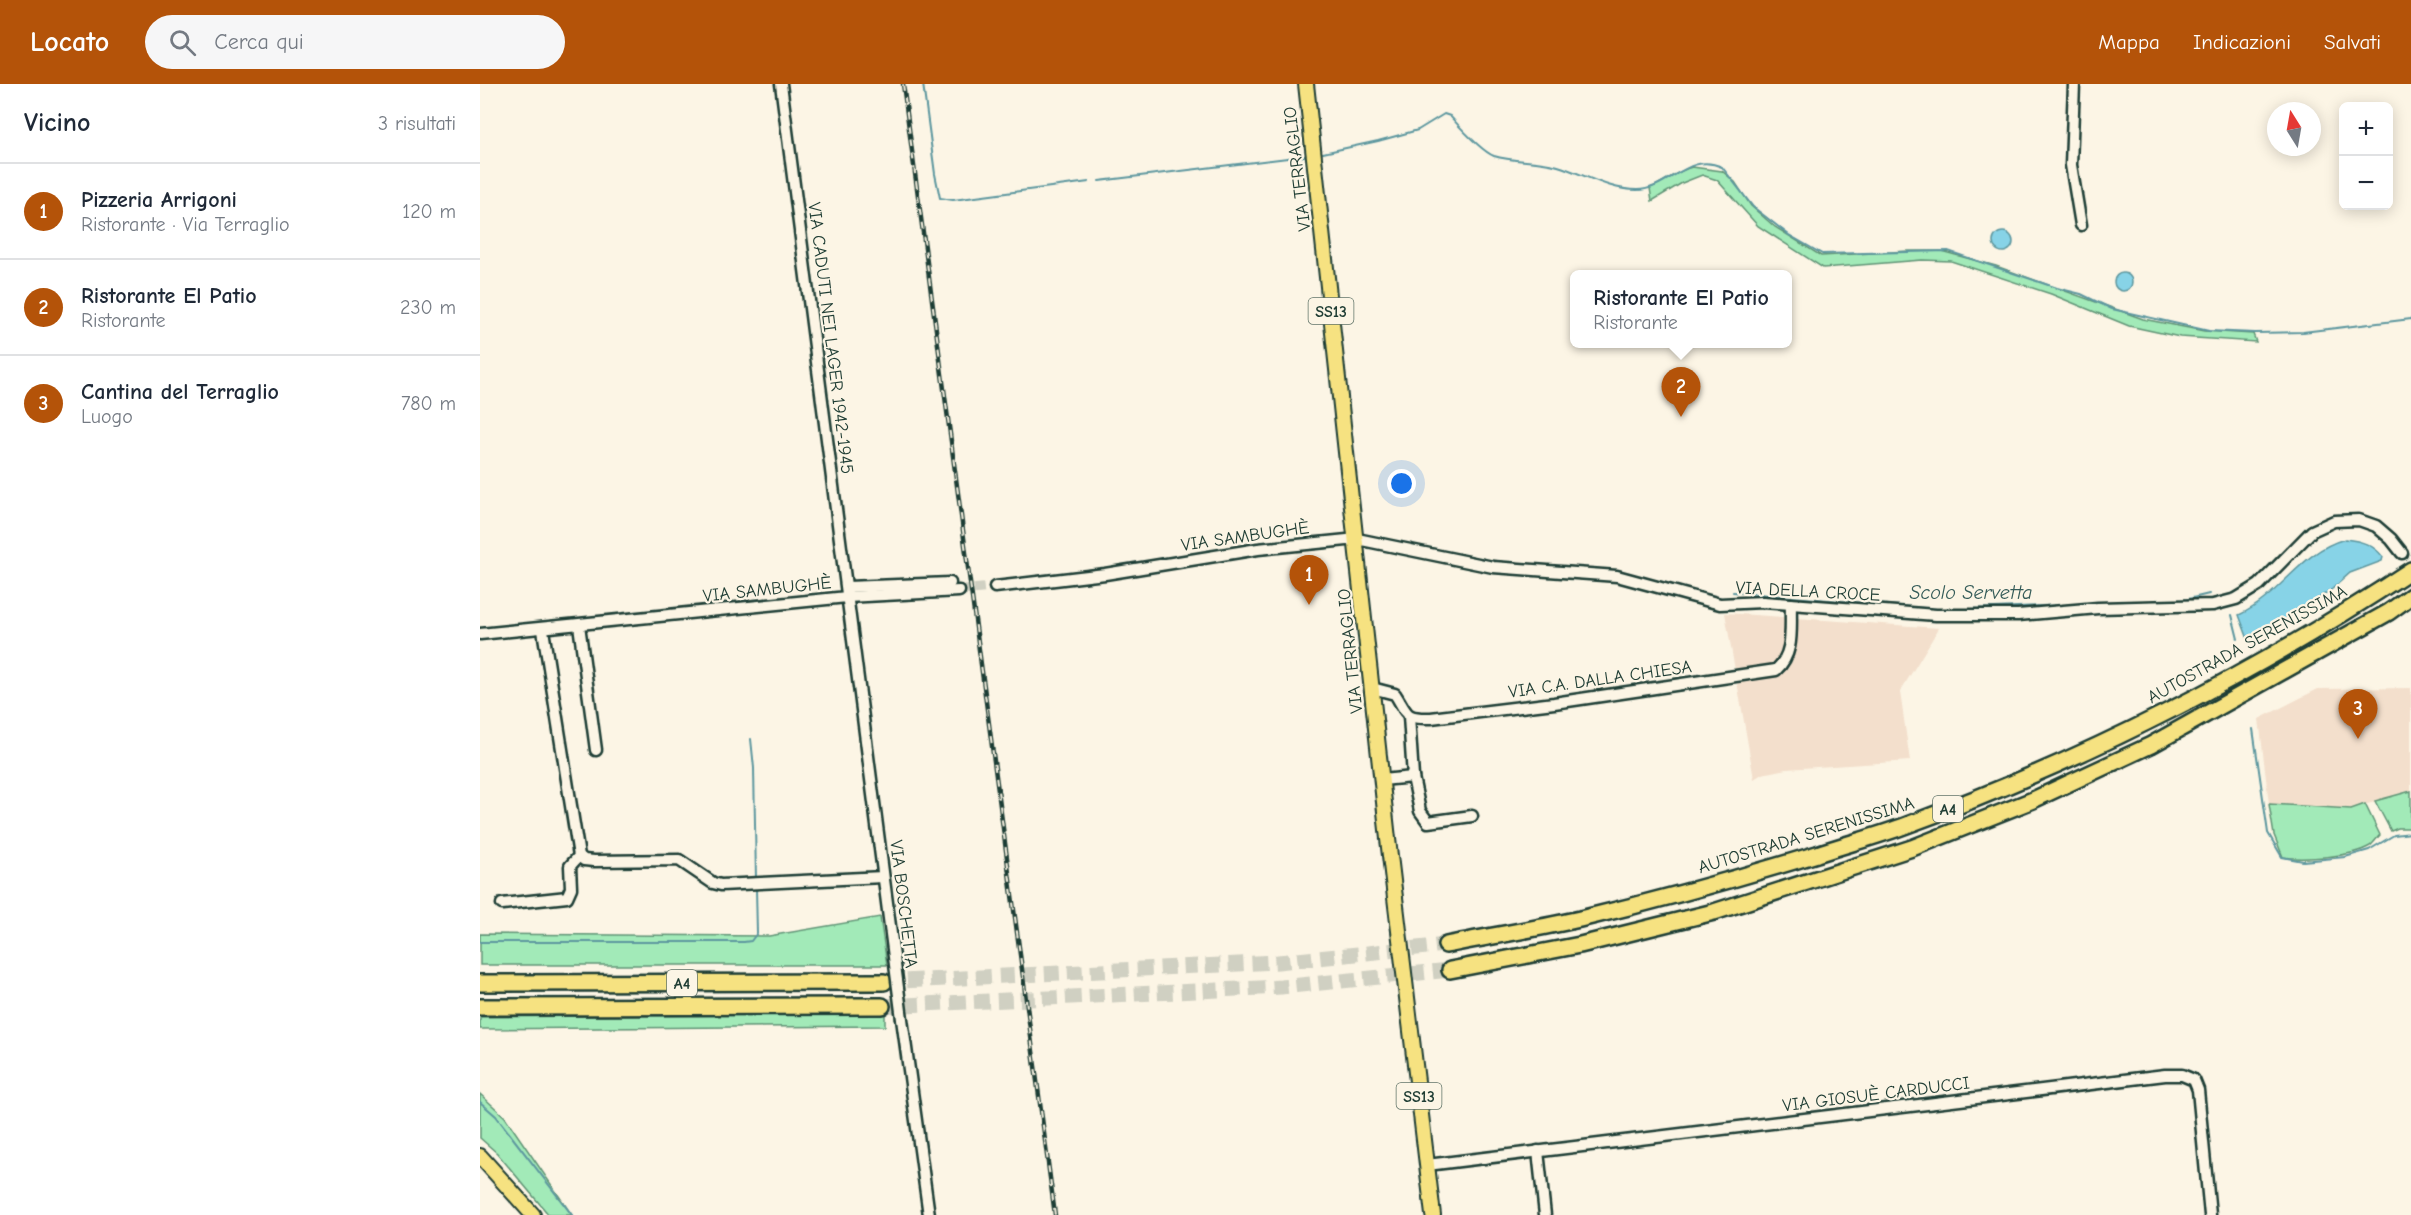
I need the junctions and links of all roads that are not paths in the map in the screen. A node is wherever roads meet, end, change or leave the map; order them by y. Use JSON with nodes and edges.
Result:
{"nodes":[{"id":1,"x":781,"y":84,"type":"edge"},
{"id":2,"x":1306,"y":84,"type":"edge"},
{"id":3,"x":2073,"y":84,"type":"edge"},
{"id":4,"x":2081,"y":225,"type":"dead end"},
{"id":5,"x":1357,"y":539,"type":"junction"},
{"id":6,"x":2402,"y":554,"type":"dead end"},
{"id":7,"x":2411,"y":570,"type":"edge"},
{"id":8,"x":950,"y":583,"type":"tunnel mouth"},
{"id":9,"x":995,"y":587,"type":"tunnel mouth"},
{"id":10,"x":959,"y":591,"type":"tunnel mouth"},
{"id":11,"x":847,"y":592,"type":"junction"},
{"id":12,"x":2411,"y":596,"type":"edge"},
{"id":13,"x":1791,"y":604,"type":"junction"},
{"id":14,"x":579,"y":625,"type":"junction"},
{"id":15,"x":543,"y":630,"type":"junction"},
{"id":16,"x":480,"y":634,"type":"edge"},
{"id":17,"x":1372,"y":688,"type":"junction"},
{"id":18,"x":1409,"y":716,"type":"junction"},
{"id":19,"x":596,"y":750,"type":"dead end"},
{"id":20,"x":1413,"y":777,"type":"junction"},
{"id":21,"x":1382,"y":780,"type":"junction"},
{"id":22,"x":1472,"y":816,"type":"dead end"},
{"id":23,"x":579,"y":856,"type":"junction"},
{"id":24,"x":883,"y":877,"type":"junction"},
{"id":25,"x":502,"y":904,"type":"dead end"},
{"id":26,"x":1446,"y":945,"type":"tunnel mouth"},
{"id":27,"x":1450,"y":970,"type":"tunnel mouth"},
{"id":28,"x":884,"y":982,"type":"tunnel mouth"},
{"id":29,"x":480,"y":983,"type":"edge"},
{"id":30,"x":882,"y":1006,"type":"tunnel mouth"},
{"id":31,"x":480,"y":1007,"type":"edge"},
{"id":32,"x":1538,"y":1151,"type":"junction"},
{"id":33,"x":480,"y":1156,"type":"edge"},
{"id":34,"x":1427,"y":1165,"type":"junction"},
{"id":35,"x":532,"y":1215,"type":"edge"},
{"id":36,"x":929,"y":1215,"type":"edge"},
{"id":37,"x":1433,"y":1215,"type":"edge"},
{"id":38,"x":1545,"y":1215,"type":"edge"},
{"id":39,"x":2210,"y":1215,"type":"edge"}],
"edges":[{"from":1,"to":11,"type":"street","name":"VIA CADUTI NEI LAGER 1942-1945"},
{"from":2,"to":5,"type":"main road","name":"VIA TERRAGLIO","number":"SS13"},
{"from":3,"to":4,"type":"street"},
{"from":5,"to":9,"type":"street","name":"VIA SAMBUGHÈ"},
{"from":5,"to":13,"type":"street","name":"VIA DELLA CROCE"},
{"from":5,"to":17,"type":"main road","name":"VIA TERRAGLIO","number":"SS13"},
{"from":6,"to":13,"type":"street","name":"VIA DELLA CROCE"},
{"from":7,"to":26,"type":"highway","name":"AUTOSTRADA SERENISSIMA","number":"A4"},
{"from":8,"to":11,"type":"street","name":"VIA SAMBUGHÈ"},
{"from":10,"to":11,"type":"street","name":"VIA SAMBUGHÈ"},
{"from":11,"to":14,"type":"street","name":"VIA SAMBUGHÈ"},
{"from":11,"to":24,"type":"street","name":"VIA BOSCHETTA"},
{"from":12,"to":27,"type":"highway","number":"A4"},
{"from":13,"to":18,"type":"street","name":"VIA C.A. DALLA CHIESA"},
{"from":14,"to":15,"type":"street","name":"VIA SAMBUGHÈ"},
{"from":14,"to":19,"type":"street"},
{"from":15,"to":16,"type":"street","name":"VIA SAMBUGHÈ"},
{"from":15,"to":23,"type":"street"},
{"from":17,"to":18,"type":"street"},
{"from":17,"to":21,"type":"main road","name":"VIA TERRAGLIO","number":"SS13"},
{"from":18,"to":20,"type":"street"},
{"from":20,"to":21,"type":"street"},
{"from":20,"to":22,"type":"street"},
{"from":21,"to":34,"type":"main road","name":"VIA TERRAGLIO","number":"SS13"},
{"from":23,"to":24,"type":"street"},
{"from":23,"to":25,"type":"street"},
{"from":24,"to":36,"type":"street","name":"VIA BOSCHETTA","bridge":true},
{"from":28,"to":29,"type":"highway","number":"A4"},
{"from":30,"to":31,"type":"highway","number":"A4"},
{"from":32,"to":34,"type":"street","name":"VIA GIOSUÈ CARDUCCI"},
{"from":32,"to":38,"type":"street"},
{"from":32,"to":39,"type":"street","name":"VIA GIOSUÈ CARDUCCI"},
{"from":33,"to":35,"type":"main road"},
{"from":34,"to":37,"type":"main road","name":"VIA TERRAGLIO","number":"SS13"}]}
